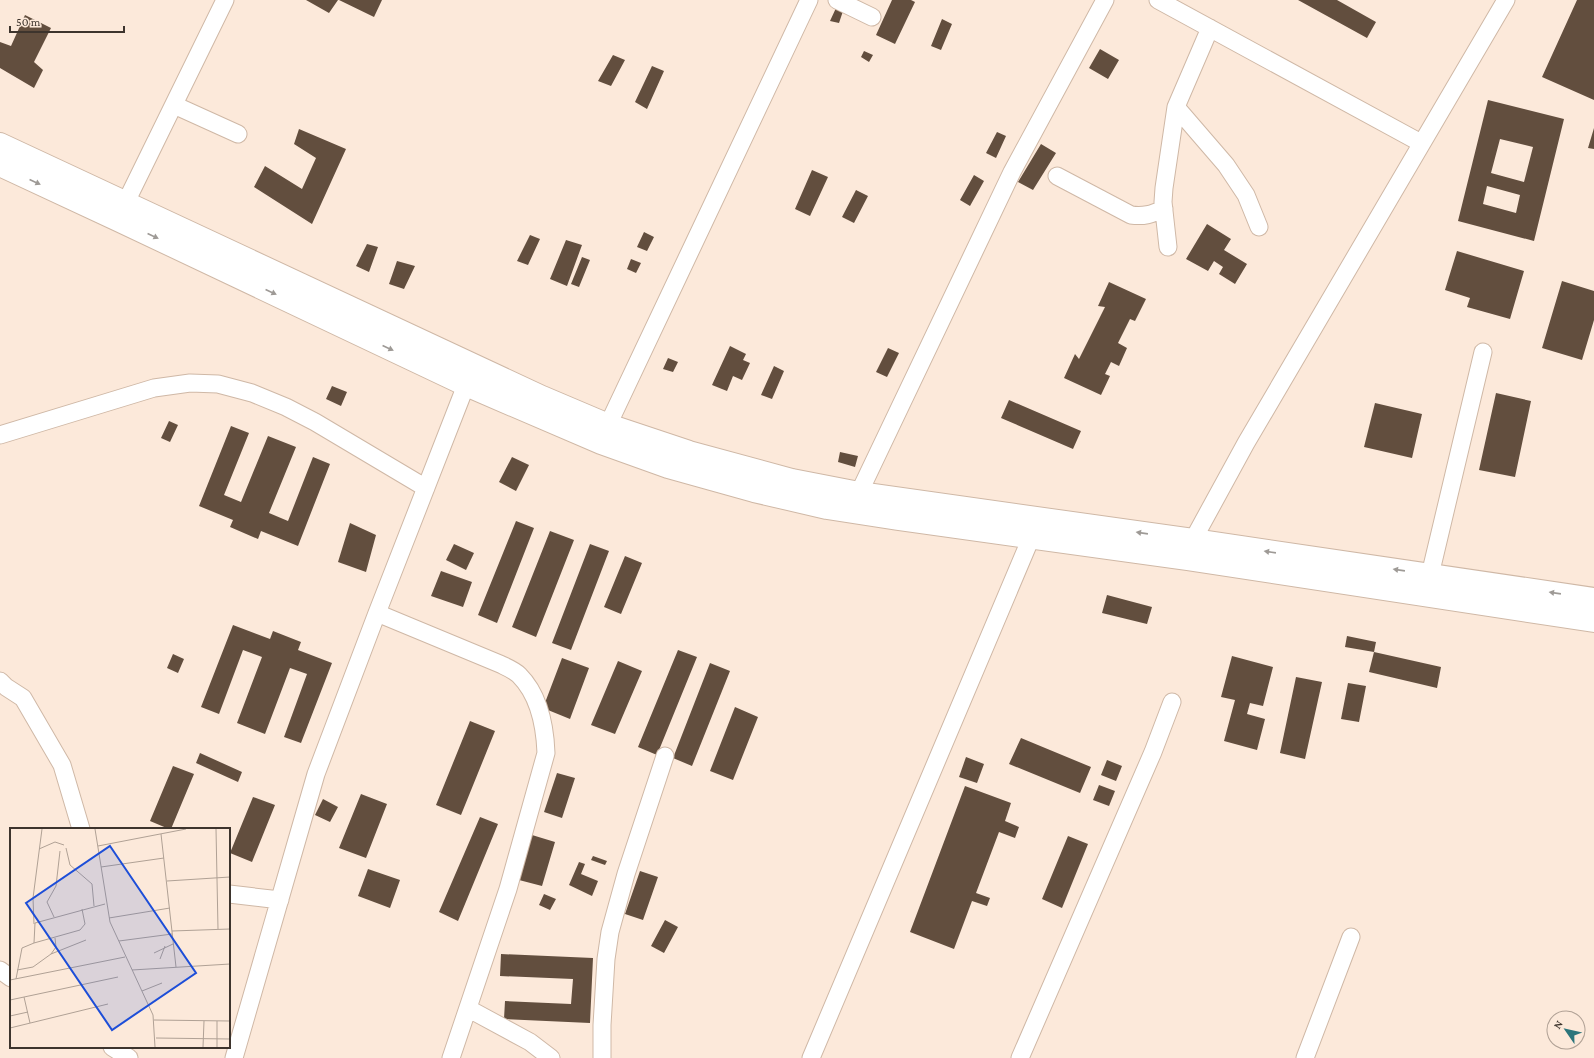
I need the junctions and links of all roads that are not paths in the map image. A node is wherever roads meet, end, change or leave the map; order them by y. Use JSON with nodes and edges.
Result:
{"nodes":[{"id":1,"x":225,"y":0,"type":"edge"},
{"id":2,"x":809,"y":0,"type":"edge"},
{"id":3,"x":837,"y":0,"type":"edge"},
{"id":4,"x":1105,"y":0,"type":"edge"},
{"id":5,"x":1158,"y":0,"type":"edge"},
{"id":6,"x":1506,"y":0,"type":"edge"},
{"id":7,"x":872,"y":17,"type":"dead end"},
{"id":8,"x":1210,"y":28,"type":"junction"},
{"id":9,"x":174,"y":105,"type":"junction"},
{"id":10,"x":1176,"y":107,"type":"junction"},
{"id":11,"x":238,"y":134,"type":"dead end"},
{"id":12,"x":1421,"y":143,"type":"junction"},
{"id":13,"x":0,"y":144,"type":"edge"},
{"id":14,"x":0,"y":165,"type":"edge"},
{"id":15,"x":1057,"y":176,"type":"dead end"},
{"id":16,"x":126,"y":202,"type":"junction"},
{"id":17,"x":1164,"y":209,"type":"junction"},
{"id":18,"x":1259,"y":227,"type":"dead end"},
{"id":19,"x":1168,"y":247,"type":"dead end"},
{"id":20,"x":1483,"y":352,"type":"dead end"},
{"id":21,"x":466,"y":384,"type":"junction"},
{"id":22,"x":608,"y":425,"type":"junction"},
{"id":23,"x":0,"y":434,"type":"edge"},
{"id":24,"x":426,"y":488,"type":"junction"},
{"id":25,"x":859,"y":493,"type":"junction"},
{"id":26,"x":1035,"y":529,"type":"junction"},
{"id":27,"x":1193,"y":540,"type":"junction"},
{"id":28,"x":1430,"y":575,"type":"junction"},
{"id":29,"x":1594,"y":599,"type":"edge"},
{"id":30,"x":377,"y":613,"type":"junction"},
{"id":31,"x":1594,"y":620,"type":"edge"},
{"id":32,"x":0,"y":681,"type":"edge"},
{"id":33,"x":1172,"y":702,"type":"dead end"},
{"id":34,"x":665,"y":756,"type":"dead end"},
{"id":35,"x":81,"y":828,"type":"edge"},
{"id":36,"x":230,"y":894,"type":"edge"},
{"id":37,"x":280,"y":900,"type":"junction"},
{"id":38,"x":1351,"y":936,"type":"dead end"},
{"id":39,"x":0,"y":970,"type":"edge"},
{"id":40,"x":10,"y":977,"type":"edge"},
{"id":41,"x":468,"y":1009,"type":"junction"},
{"id":42,"x":114,"y":1048,"type":"edge"},
{"id":43,"x":129,"y":1058,"type":"edge"},
{"id":44,"x":234,"y":1058,"type":"edge"},
{"id":45,"x":452,"y":1058,"type":"edge"},
{"id":46,"x":551,"y":1058,"type":"edge"},
{"id":47,"x":602,"y":1058,"type":"edge"},
{"id":48,"x":811,"y":1058,"type":"edge"},
{"id":49,"x":1020,"y":1058,"type":"edge"},
{"id":50,"x":1305,"y":1058,"type":"edge"}],
"edges":[{"from":1,"to":9,"type":"street"},
{"from":2,"to":22,"type":"street"},
{"from":3,"to":7,"type":"street"},
{"from":4,"to":25,"type":"street"},
{"from":5,"to":8,"type":"street"},
{"from":6,"to":12,"type":"street"},
{"from":8,"to":10,"type":"street"},
{"from":8,"to":12,"type":"street"},
{"from":9,"to":11,"type":"street"},
{"from":9,"to":16,"type":"street"},
{"from":10,"to":17,"type":"street"},
{"from":10,"to":18,"type":"street"},
{"from":12,"to":27,"type":"street"},
{"from":13,"to":16,"type":"main road"},
{"from":14,"to":21,"type":"main road","one_way":true},
{"from":15,"to":17,"type":"street"},
{"from":16,"to":22,"type":"main road"},
{"from":17,"to":19,"type":"street"},
{"from":20,"to":28,"type":"street"},
{"from":21,"to":24,"type":"street"},
{"from":21,"to":26,"type":"main road"},
{"from":22,"to":25,"type":"main road"},
{"from":23,"to":24,"type":"street"},
{"from":24,"to":30,"type":"street"},
{"from":25,"to":26,"type":"main road"},
{"from":27,"to":26,"type":"main road","one_way":true},
{"from":26,"to":31,"type":"main road"},
{"from":26,"to":48,"type":"street"},
{"from":28,"to":27,"type":"main road","one_way":true},
{"from":29,"to":28,"type":"main road","one_way":true},
{"from":30,"to":37,"type":"street"},
{"from":30,"to":41,"type":"street"},
{"from":32,"to":35,"type":"street"},
{"from":33,"to":49,"type":"street"},
{"from":34,"to":47,"type":"street"},
{"from":36,"to":37,"type":"street"},
{"from":37,"to":44,"type":"street"},
{"from":38,"to":50,"type":"street"},
{"from":39,"to":40,"type":"street"},
{"from":41,"to":45,"type":"street"},
{"from":41,"to":46,"type":"street"},
{"from":42,"to":43,"type":"street"}]}
